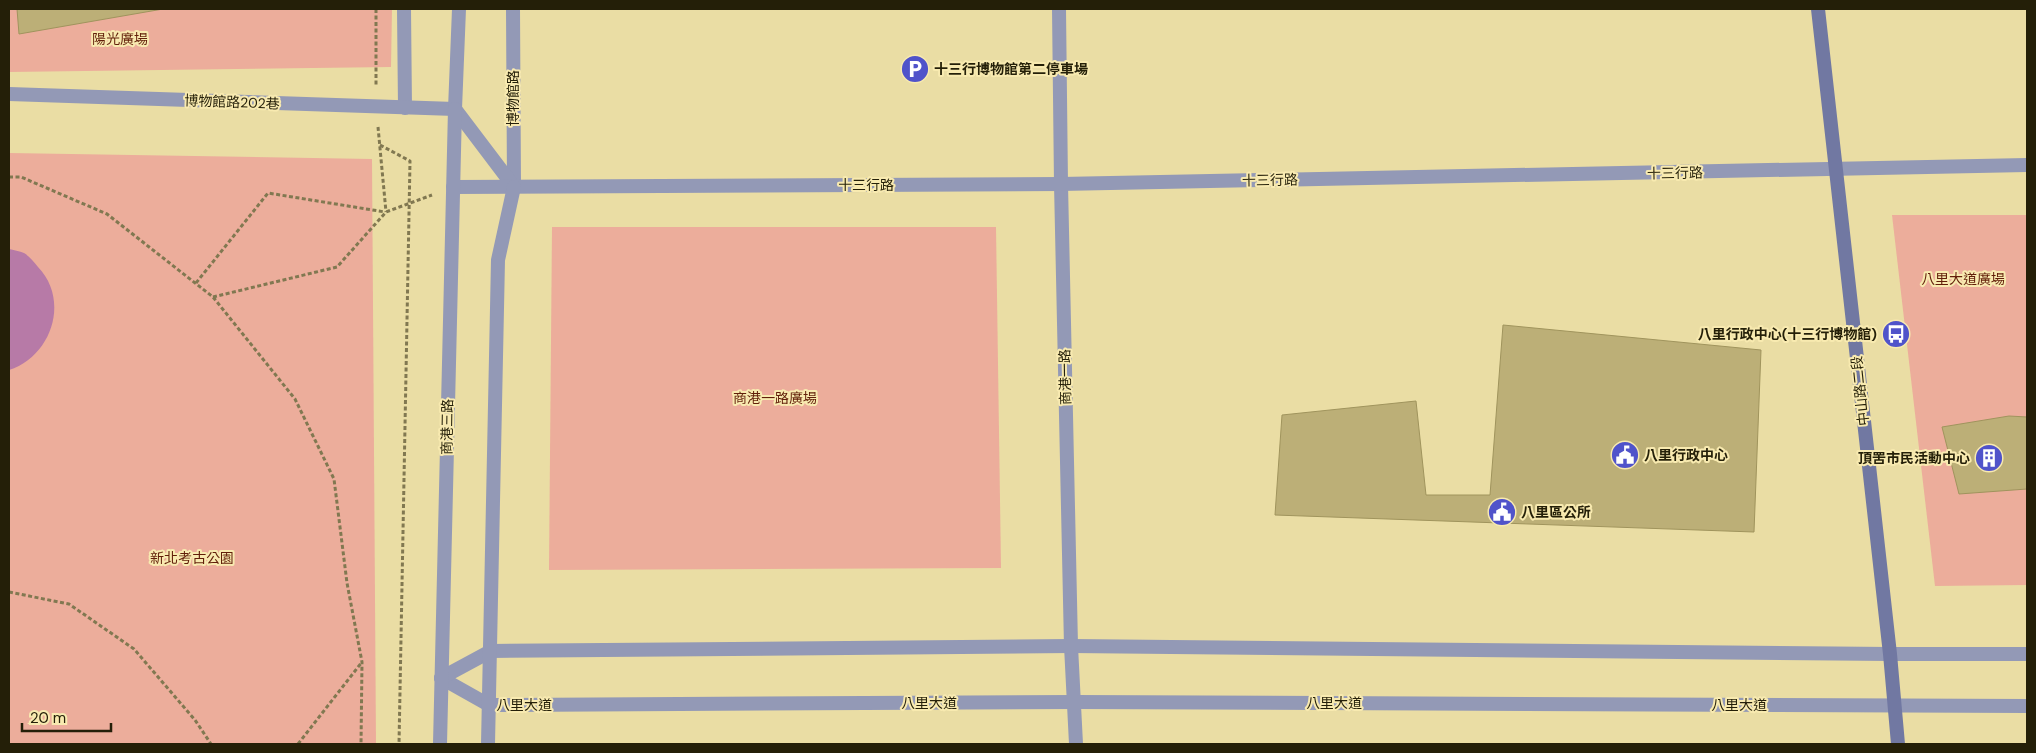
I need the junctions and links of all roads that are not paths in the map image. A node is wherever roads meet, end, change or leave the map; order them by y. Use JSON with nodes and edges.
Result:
{"nodes":[{"id":1,"x":404,"y":9,"type":"edge"},
{"id":2,"x":459,"y":9,"type":"edge"},
{"id":3,"x":513,"y":9,"type":"edge"},
{"id":4,"x":1059,"y":9,"type":"edge"},
{"id":5,"x":1818,"y":9,"type":"edge"},
{"id":6,"x":9,"y":94,"type":"edge"},
{"id":7,"x":405,"y":108,"type":"junction"},
{"id":8,"x":455,"y":109,"type":"junction"},
{"id":9,"x":2027,"y":165,"type":"edge"},
{"id":10,"x":1835,"y":170,"type":"junction"},
{"id":11,"x":1061,"y":184,"type":"junction"},
{"id":12,"x":454,"y":187,"type":"junction"},
{"id":13,"x":514,"y":187,"type":"junction"},
{"id":14,"x":1071,"y":646,"type":"junction"},
{"id":15,"x":491,"y":651,"type":"junction"},
{"id":16,"x":1890,"y":654,"type":"junction"},
{"id":17,"x":2027,"y":654,"type":"edge"},
{"id":18,"x":441,"y":678,"type":"junction"},
{"id":19,"x":1075,"y":702,"type":"junction"},
{"id":20,"x":489,"y":705,"type":"junction"},
{"id":21,"x":1894,"y":706,"type":"junction"},
{"id":22,"x":2027,"y":706,"type":"edge"},
{"id":23,"x":440,"y":744,"type":"edge"},
{"id":24,"x":488,"y":744,"type":"edge"},
{"id":25,"x":1076,"y":744,"type":"edge"},
{"id":26,"x":1898,"y":744,"type":"edge"}],
"edges":[{"from":1,"to":7,"type":"street"},
{"from":2,"to":8,"type":"street"},
{"from":3,"to":13,"type":"street","name":"博物館路"},
{"from":4,"to":11,"type":"street","name":"商港一路"},
{"from":5,"to":10,"type":"main road","name":"中山路二段"},
{"from":6,"to":7,"type":"street","name":"博物館路202巷"},
{"from":7,"to":8,"type":"street","name":"博物館路202巷"},
{"from":8,"to":12,"type":"street","name":"商港三路"},
{"from":8,"to":13,"type":"street"},
{"from":9,"to":10,"type":"street","name":"十三行路"},
{"from":10,"to":11,"type":"street","name":"十三行路"},
{"from":10,"to":16,"type":"main road","name":"中山路二段"},
{"from":11,"to":13,"type":"street","name":"十三行路"},
{"from":11,"to":14,"type":"street","name":"商港一路"},
{"from":12,"to":13,"type":"street","name":"十三行路"},
{"from":12,"to":18,"type":"street","name":"商港三路"},
{"from":13,"to":15,"type":"street"},
{"from":14,"to":15,"type":"street"},
{"from":14,"to":16,"type":"street"},
{"from":14,"to":19,"type":"street","name":"商港一路"},
{"from":15,"to":18,"type":"street"},
{"from":15,"to":20,"type":"street"},
{"from":16,"to":17,"type":"street"},
{"from":16,"to":21,"type":"main road","name":"中山路二段"},
{"from":18,"to":20,"type":"street","name":"八里大道"},
{"from":18,"to":23,"type":"street","name":"商港三路"},
{"from":19,"to":20,"type":"street","name":"八里大道"},
{"from":19,"to":21,"type":"street","name":"八里大道"},
{"from":19,"to":25,"type":"street","name":"商港一路"},
{"from":20,"to":24,"type":"street"},
{"from":21,"to":22,"type":"street","name":"八里大道"},
{"from":21,"to":26,"type":"main road","name":"中山路二段"}]}
